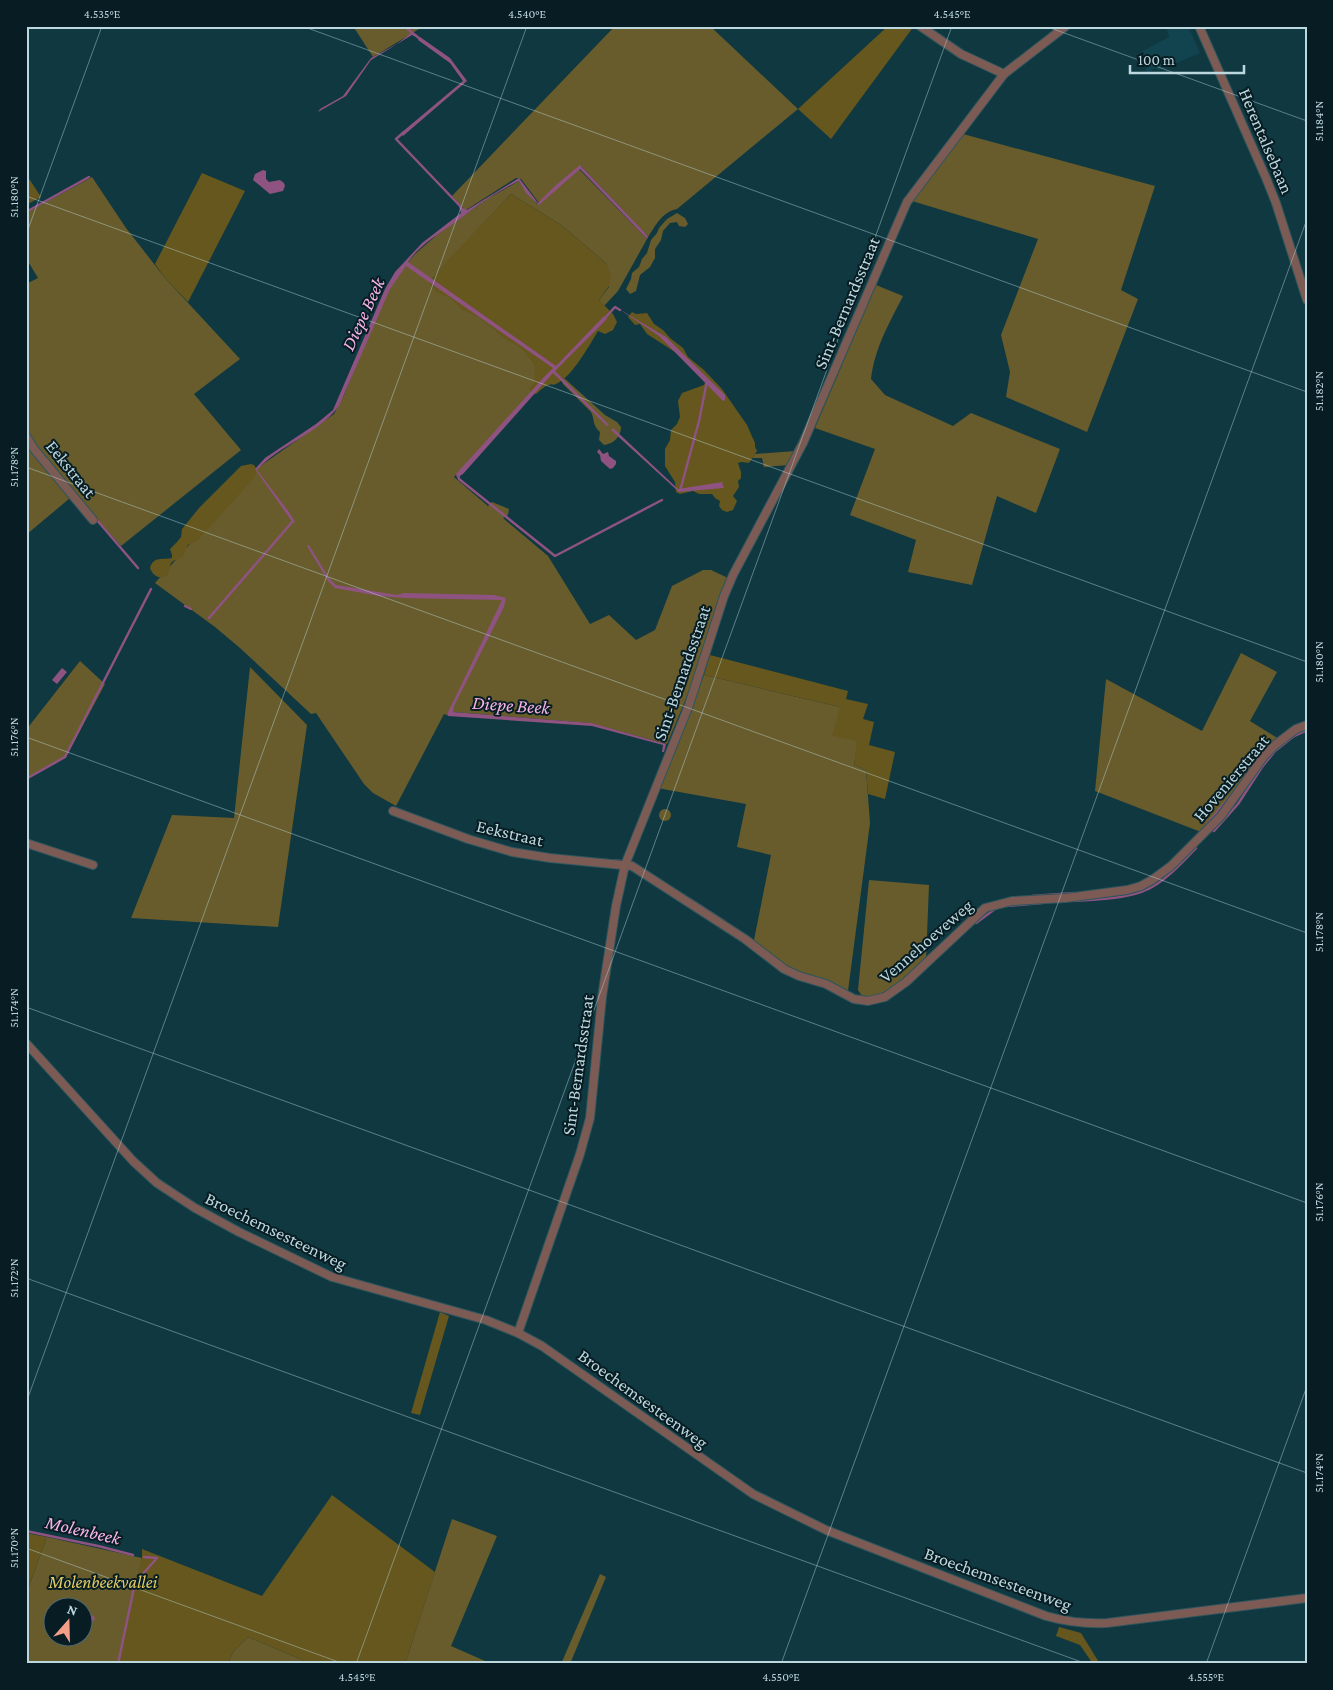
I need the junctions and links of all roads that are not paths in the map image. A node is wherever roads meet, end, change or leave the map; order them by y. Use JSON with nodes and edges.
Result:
{"nodes":[{"id":1,"x":920,"y":26,"type":"edge"},
{"id":2,"x":1066,"y":26,"type":"edge"},
{"id":3,"x":1199,"y":26,"type":"edge"},
{"id":4,"x":1004,"y":74,"type":"junction"},
{"id":5,"x":1307,"y":300,"type":"edge"},
{"id":6,"x":26,"y":436,"type":"edge"},
{"id":7,"x":93,"y":520,"type":"dead end"},
{"id":8,"x":1307,"y":726,"type":"edge"},
{"id":9,"x":393,"y":811,"type":"dead end"},
{"id":10,"x":26,"y":843,"type":"edge"},
{"id":11,"x":1182,"y":855,"type":"joint"},
{"id":12,"x":93,"y":865,"type":"dead end"},
{"id":13,"x":625,"y":865,"type":"junction"},
{"id":14,"x":26,"y":1043,"type":"edge"},
{"id":15,"x":518,"y":1332,"type":"junction"},
{"id":16,"x":1307,"y":1598,"type":"edge"}],
"edges":[{"from":1,"to":4,"type":"street"},
{"from":2,"to":4,"type":"street","name":"Sint-Bernardsstraat"},
{"from":3,"to":5,"type":"street","name":"Herentalsebaan"},
{"from":4,"to":13,"type":"street","name":"Sint-Bernardsstraat"},
{"from":6,"to":7,"type":"street","name":"Eekstraat"},
{"from":8,"to":11,"type":"street","name":"Hovenierstraat"},
{"from":9,"to":13,"type":"street","name":"Eekstraat"},
{"from":10,"to":12,"type":"street"},
{"from":11,"to":13,"type":"street","name":"Vennehoeveweg"},
{"from":13,"to":15,"type":"street","name":"Sint-Bernardsstraat"},
{"from":14,"to":15,"type":"street","name":"Broechemsesteenweg"},
{"from":15,"to":16,"type":"street","name":"Broechemsesteenweg"}]}
